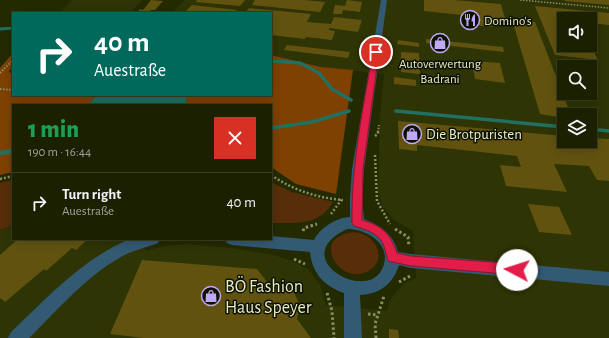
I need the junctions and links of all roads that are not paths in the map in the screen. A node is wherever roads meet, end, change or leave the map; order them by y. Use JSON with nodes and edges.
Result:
{"nodes":[{"id":1,"x":384,"y":0,"type":"edge"},
{"id":2,"x":357,"y":223,"type":"junction"},
{"id":3,"x":141,"y":240,"type":"edge"},
{"id":4,"x":245,"y":240,"type":"edge"},
{"id":5,"x":318,"y":246,"type":"junction"},
{"id":6,"x":392,"y":257,"type":"junction"},
{"id":7,"x":609,"y":279,"type":"edge"},
{"id":8,"x":352,"y":288,"type":"junction"},
{"id":9,"x":17,"y":338,"type":"edge"},
{"id":10,"x":353,"y":338,"type":"edge"}],
"edges":[{"from":1,"to":2,"type":"street"},
{"from":2,"to":5,"type":"street"},
{"from":2,"to":6,"type":"street"},
{"from":3,"to":9,"type":"street"},
{"from":4,"to":5,"type":"street"},
{"from":5,"to":8,"type":"street"},
{"from":6,"to":7,"type":"street"},
{"from":6,"to":8,"type":"street"},
{"from":8,"to":10,"type":"street"}]}
